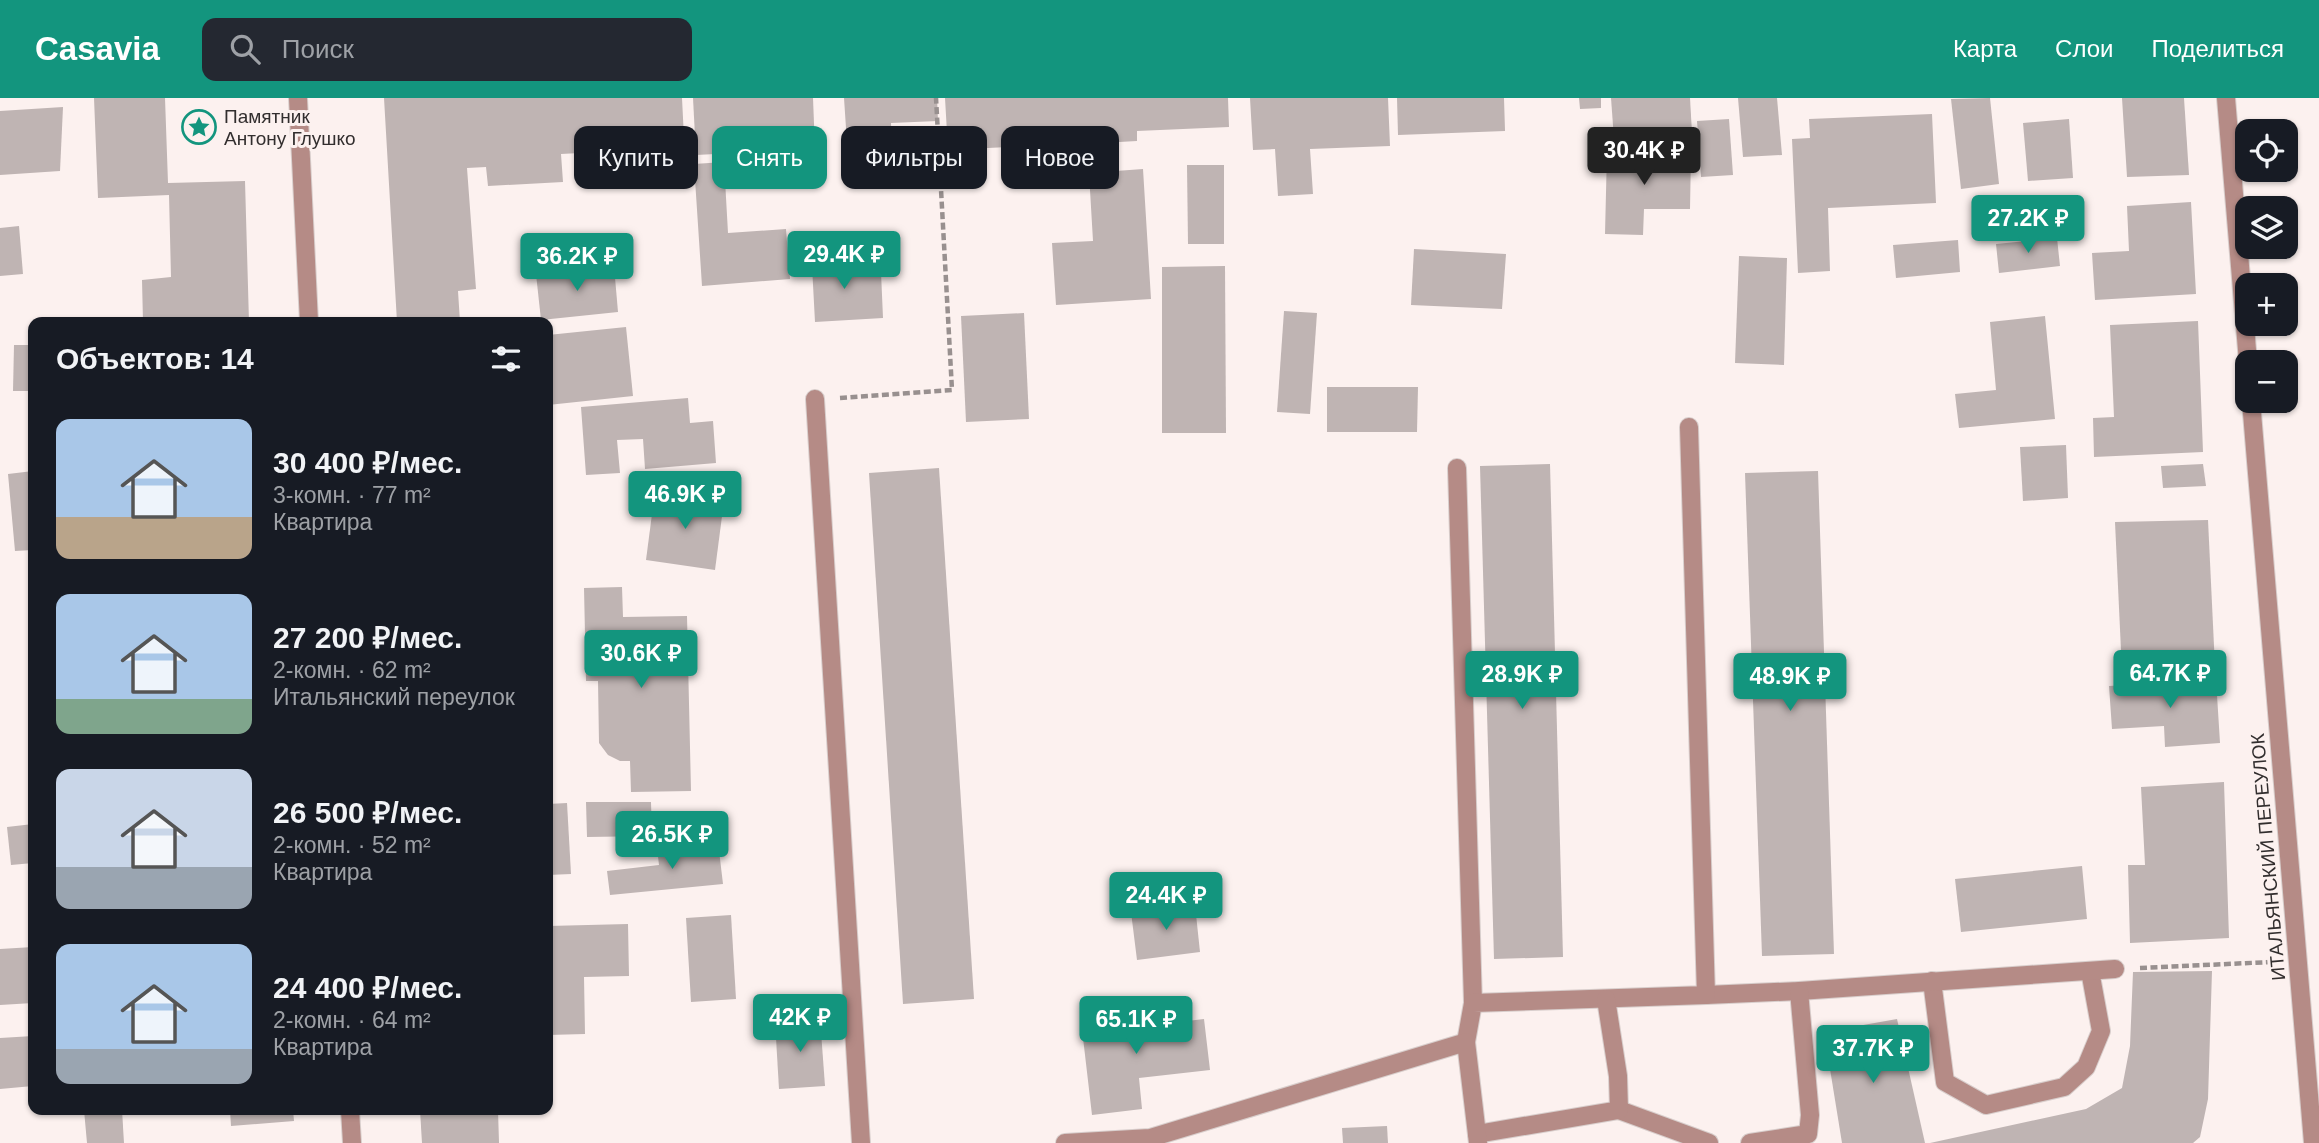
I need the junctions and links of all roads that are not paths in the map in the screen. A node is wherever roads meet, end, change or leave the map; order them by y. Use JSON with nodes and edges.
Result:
{"nodes":[{"id":1,"x":298,"y":98,"type":"edge"},
{"id":2,"x":2226,"y":98,"type":"edge"},
{"id":3,"x":309,"y":317,"type":"edge"},
{"id":4,"x":2247,"y":350,"type":"edge"},
{"id":5,"x":815,"y":399,"type":"road end"},
{"id":6,"x":2252,"y":413,"type":"edge"},
{"id":7,"x":1689,"y":427,"type":"dead end"},
{"id":8,"x":1457,"y":468,"type":"dead end"},
{"id":9,"x":2115,"y":969,"type":"road end"},
{"id":10,"x":2090,"y":971,"type":"junction"},
{"id":11,"x":1932,"y":981,"type":"junction"},
{"id":12,"x":1799,"y":991,"type":"junction"},
{"id":13,"x":1706,"y":995,"type":"junction"},
{"id":14,"x":1606,"y":999,"type":"junction"},
{"id":15,"x":1473,"y":1003,"type":"junction"},
{"id":16,"x":1466,"y":1042,"type":"junction"},
{"id":17,"x":1619,"y":1110,"type":"junction"},
{"id":18,"x":350,"y":1115,"type":"edge"},
{"id":19,"x":1477,"y":1139,"type":"edge"},
{"id":20,"x":352,"y":1143,"type":"edge"},
{"id":21,"x":861,"y":1143,"type":"edge"},
{"id":22,"x":1065,"y":1143,"type":"edge"},
{"id":23,"x":1709,"y":1143,"type":"edge"},
{"id":24,"x":1750,"y":1143,"type":"edge"},
{"id":25,"x":2313,"y":1143,"type":"edge"}],
"edges":[{"from":1,"to":3,"type":"street"},
{"from":2,"to":4,"type":"street"},
{"from":5,"to":21,"type":"street"},
{"from":6,"to":25,"type":"street","name":"ИТАЛЬЯНСКИЙ ПЕРЕУЛОК"},
{"from":7,"to":13,"type":"street"},
{"from":8,"to":15,"type":"street"},
{"from":9,"to":10,"type":"street"},
{"from":10,"to":11,"type":"street"},
{"from":10,"to":11,"type":"street"},
{"from":11,"to":12,"type":"street"},
{"from":12,"to":13,"type":"street"},
{"from":12,"to":24,"type":"street"},
{"from":13,"to":14,"type":"street"},
{"from":14,"to":15,"type":"street"},
{"from":14,"to":17,"type":"street"},
{"from":15,"to":16,"type":"street"},
{"from":16,"to":19,"type":"street"},
{"from":16,"to":22,"type":"street"},
{"from":17,"to":19,"type":"street"},
{"from":17,"to":23,"type":"street"},
{"from":18,"to":20,"type":"street"}]}
